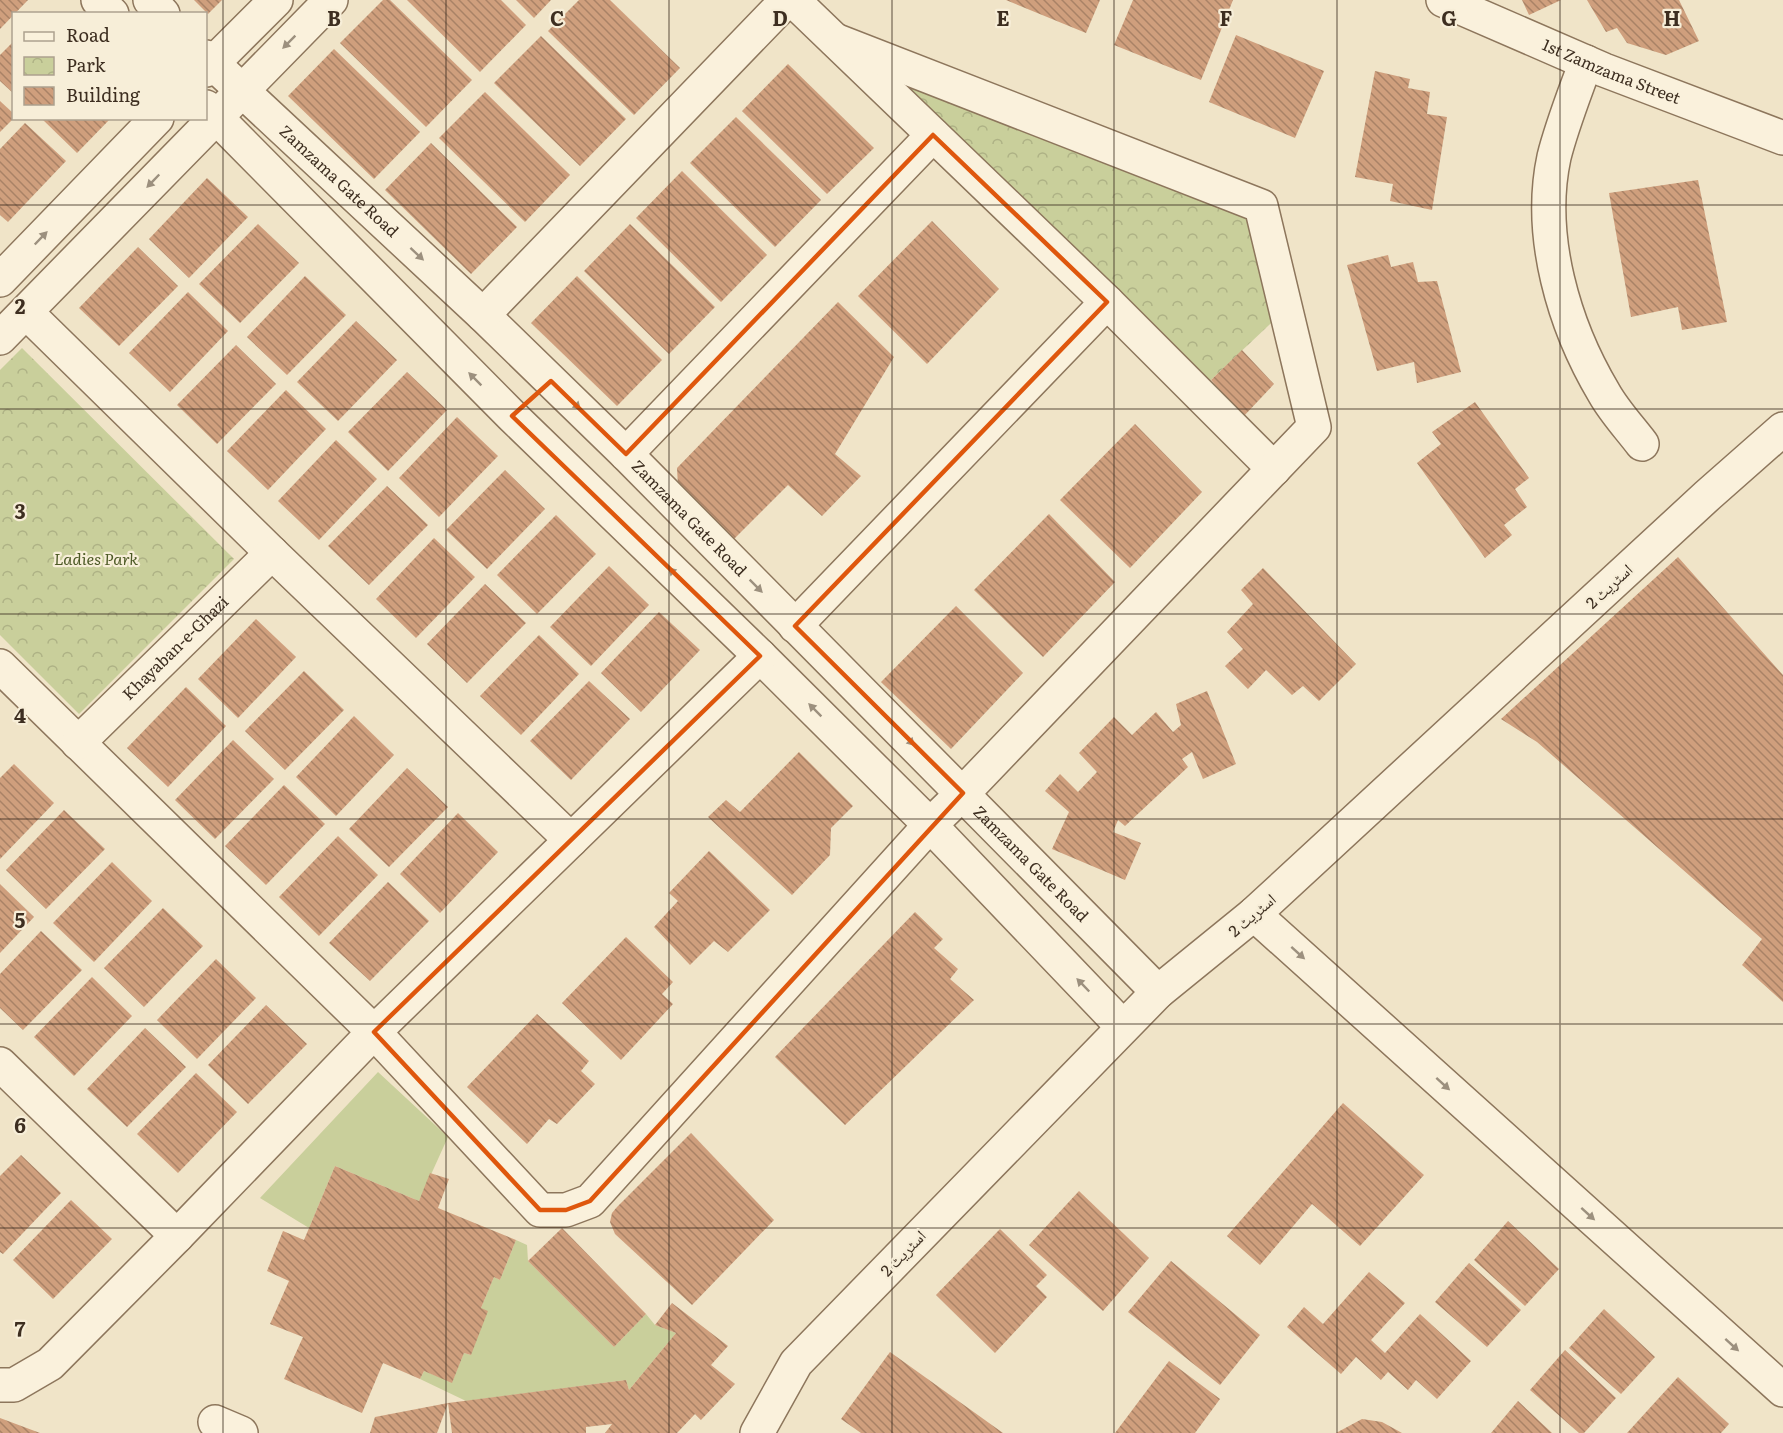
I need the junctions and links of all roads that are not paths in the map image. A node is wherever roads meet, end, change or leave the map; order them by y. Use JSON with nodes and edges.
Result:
{"nodes":[{"id":1,"x":98,"y":0,"type":"edge"},
{"id":2,"x":150,"y":0,"type":"edge"},
{"id":3,"x":276,"y":0,"type":"edge"},
{"id":4,"x":331,"y":0,"type":"edge"},
{"id":5,"x":787,"y":0,"type":"edge"},
{"id":6,"x":794,"y":0,"type":"edge"},
{"id":7,"x":1443,"y":0,"type":"edge"},
{"id":8,"x":110,"y":12,"type":"edge"},
{"id":9,"x":161,"y":12,"type":"edge"},
{"id":10,"x":835,"y":40,"type":"junction"},
{"id":11,"x":1586,"y":62,"type":"junction"},
{"id":12,"x":208,"y":63,"type":"edge"},
{"id":13,"x":242,"y":90,"type":"junction"},
{"id":14,"x":210,"y":111,"type":"edge"},
{"id":15,"x":155,"y":120,"type":"edge"},
{"id":16,"x":202,"y":120,"type":"edge"},
{"id":17,"x":933,"y":135,"type":"junction"},
{"id":18,"x":1783,"y":138,"type":"edge"},
{"id":19,"x":0,"y":280,"type":"edge"},
{"id":20,"x":1107,"y":302,"type":"junction"},
{"id":21,"x":26,"y":312,"type":"junction"},
{"id":22,"x":483,"y":315,"type":"junction"},
{"id":23,"x":0,"y":338,"type":"edge"},
{"id":24,"x":551,"y":381,"type":"junction"},
{"id":25,"x":512,"y":416,"type":"junction"},
{"id":26,"x":1783,"y":429,"type":"edge"},
{"id":27,"x":1642,"y":444,"type":"dead end"},
{"id":28,"x":626,"y":454,"type":"junction"},
{"id":29,"x":1274,"y":469,"type":"junction"},
{"id":30,"x":272,"y":553,"type":"junction"},
{"id":31,"x":795,"y":626,"type":"junction"},
{"id":32,"x":760,"y":656,"type":"junction"},
{"id":33,"x":0,"y":666,"type":"edge"},
{"id":34,"x":874,"y":704,"type":"junction"},
{"id":35,"x":842,"y":738,"type":"junction"},
{"id":36,"x":78,"y":743,"type":"junction"},
{"id":37,"x":963,"y":793,"type":"junction"},
{"id":38,"x":930,"y":825,"type":"junction"},
{"id":39,"x":571,"y":840,"type":"junction"},
{"id":40,"x":1254,"y":914,"type":"junction"},
{"id":41,"x":1158,"y":992,"type":"junction"},
{"id":42,"x":1123,"y":1027,"type":"junction"},
{"id":43,"x":374,"y":1032,"type":"junction"},
{"id":44,"x":0,"y":1064,"type":"edge"},
{"id":45,"x":177,"y":1236,"type":"junction"},
{"id":46,"x":0,"y":1385,"type":"edge"},
{"id":47,"x":1783,"y":1390,"type":"edge"},
{"id":48,"x":757,"y":1433,"type":"edge"}],
"edges":[{"from":1,"to":8,"type":"street"},
{"from":2,"to":9,"type":"street"},
{"from":3,"to":12,"type":"street"},
{"from":4,"to":13,"type":"street","one_way":true},
{"from":5,"to":22,"type":"street"},
{"from":6,"to":10,"type":"street"},
{"from":7,"to":11,"type":"street","name":"1st Zamzama Street"},
{"from":10,"to":17,"type":"street"},
{"from":10,"to":29,"type":"street"},
{"from":11,"to":18,"type":"street","name":"1st Zamzama Street"},
{"from":11,"to":27,"type":"street"},
{"from":12,"to":13,"type":"street","name":"Zamzama Gate Road"},
{"from":13,"to":14,"type":"street"},
{"from":13,"to":22,"type":"street","name":"Zamzama Gate Road","one_way":true},
{"from":25,"to":14,"type":"street","one_way":true},
{"from":19,"to":15,"type":"street","one_way":true},
{"from":16,"to":21,"type":"street","one_way":true},
{"from":17,"to":20,"type":"street"},
{"from":17,"to":28,"type":"street"},
{"from":20,"to":29,"type":"street"},
{"from":20,"to":31,"type":"street"},
{"from":21,"to":23,"type":"street"},
{"from":21,"to":30,"type":"street"},
{"from":22,"to":24,"type":"street","name":"Zamzama Gate Road"},
{"from":24,"to":25,"type":"street"},
{"from":24,"to":28,"type":"street","name":"Zamzama Gate Road","one_way":true},
{"from":32,"to":25,"type":"street","one_way":true},
{"from":26,"to":40,"type":"street","name":"اسٹریٹ 2"},
{"from":28,"to":31,"type":"street","name":"Zamzama Gate Road","one_way":true},
{"from":29,"to":37,"type":"street"},
{"from":30,"to":36,"type":"street","name":"Khayaban-e-Ghazi"},
{"from":30,"to":39,"type":"street"},
{"from":31,"to":34,"type":"street","name":"Zamzama Gate Road"},
{"from":35,"to":32,"type":"street","one_way":true},
{"from":32,"to":39,"type":"street"},
{"from":33,"to":36,"type":"street"},
{"from":34,"to":35,"type":"street"},
{"from":34,"to":37,"type":"street","name":"Zamzama Gate Road","one_way":true},
{"from":35,"to":38,"type":"street"},
{"from":36,"to":43,"type":"street"},
{"from":37,"to":38,"type":"street"},
{"from":37,"to":41,"type":"street","name":"Zamzama Gate Road"},
{"from":42,"to":38,"type":"street","one_way":true},
{"from":38,"to":43,"type":"street"},
{"from":39,"to":43,"type":"street"},
{"from":40,"to":41,"type":"street","name":"اسٹریٹ 2"},
{"from":40,"to":47,"type":"street","one_way":true},
{"from":41,"to":42,"type":"street","name":"اسٹریٹ 2"},
{"from":42,"to":48,"type":"street","name":"اسٹریٹ 2"},
{"from":43,"to":45,"type":"street"},
{"from":44,"to":45,"type":"street"},
{"from":45,"to":46,"type":"street"}]}
